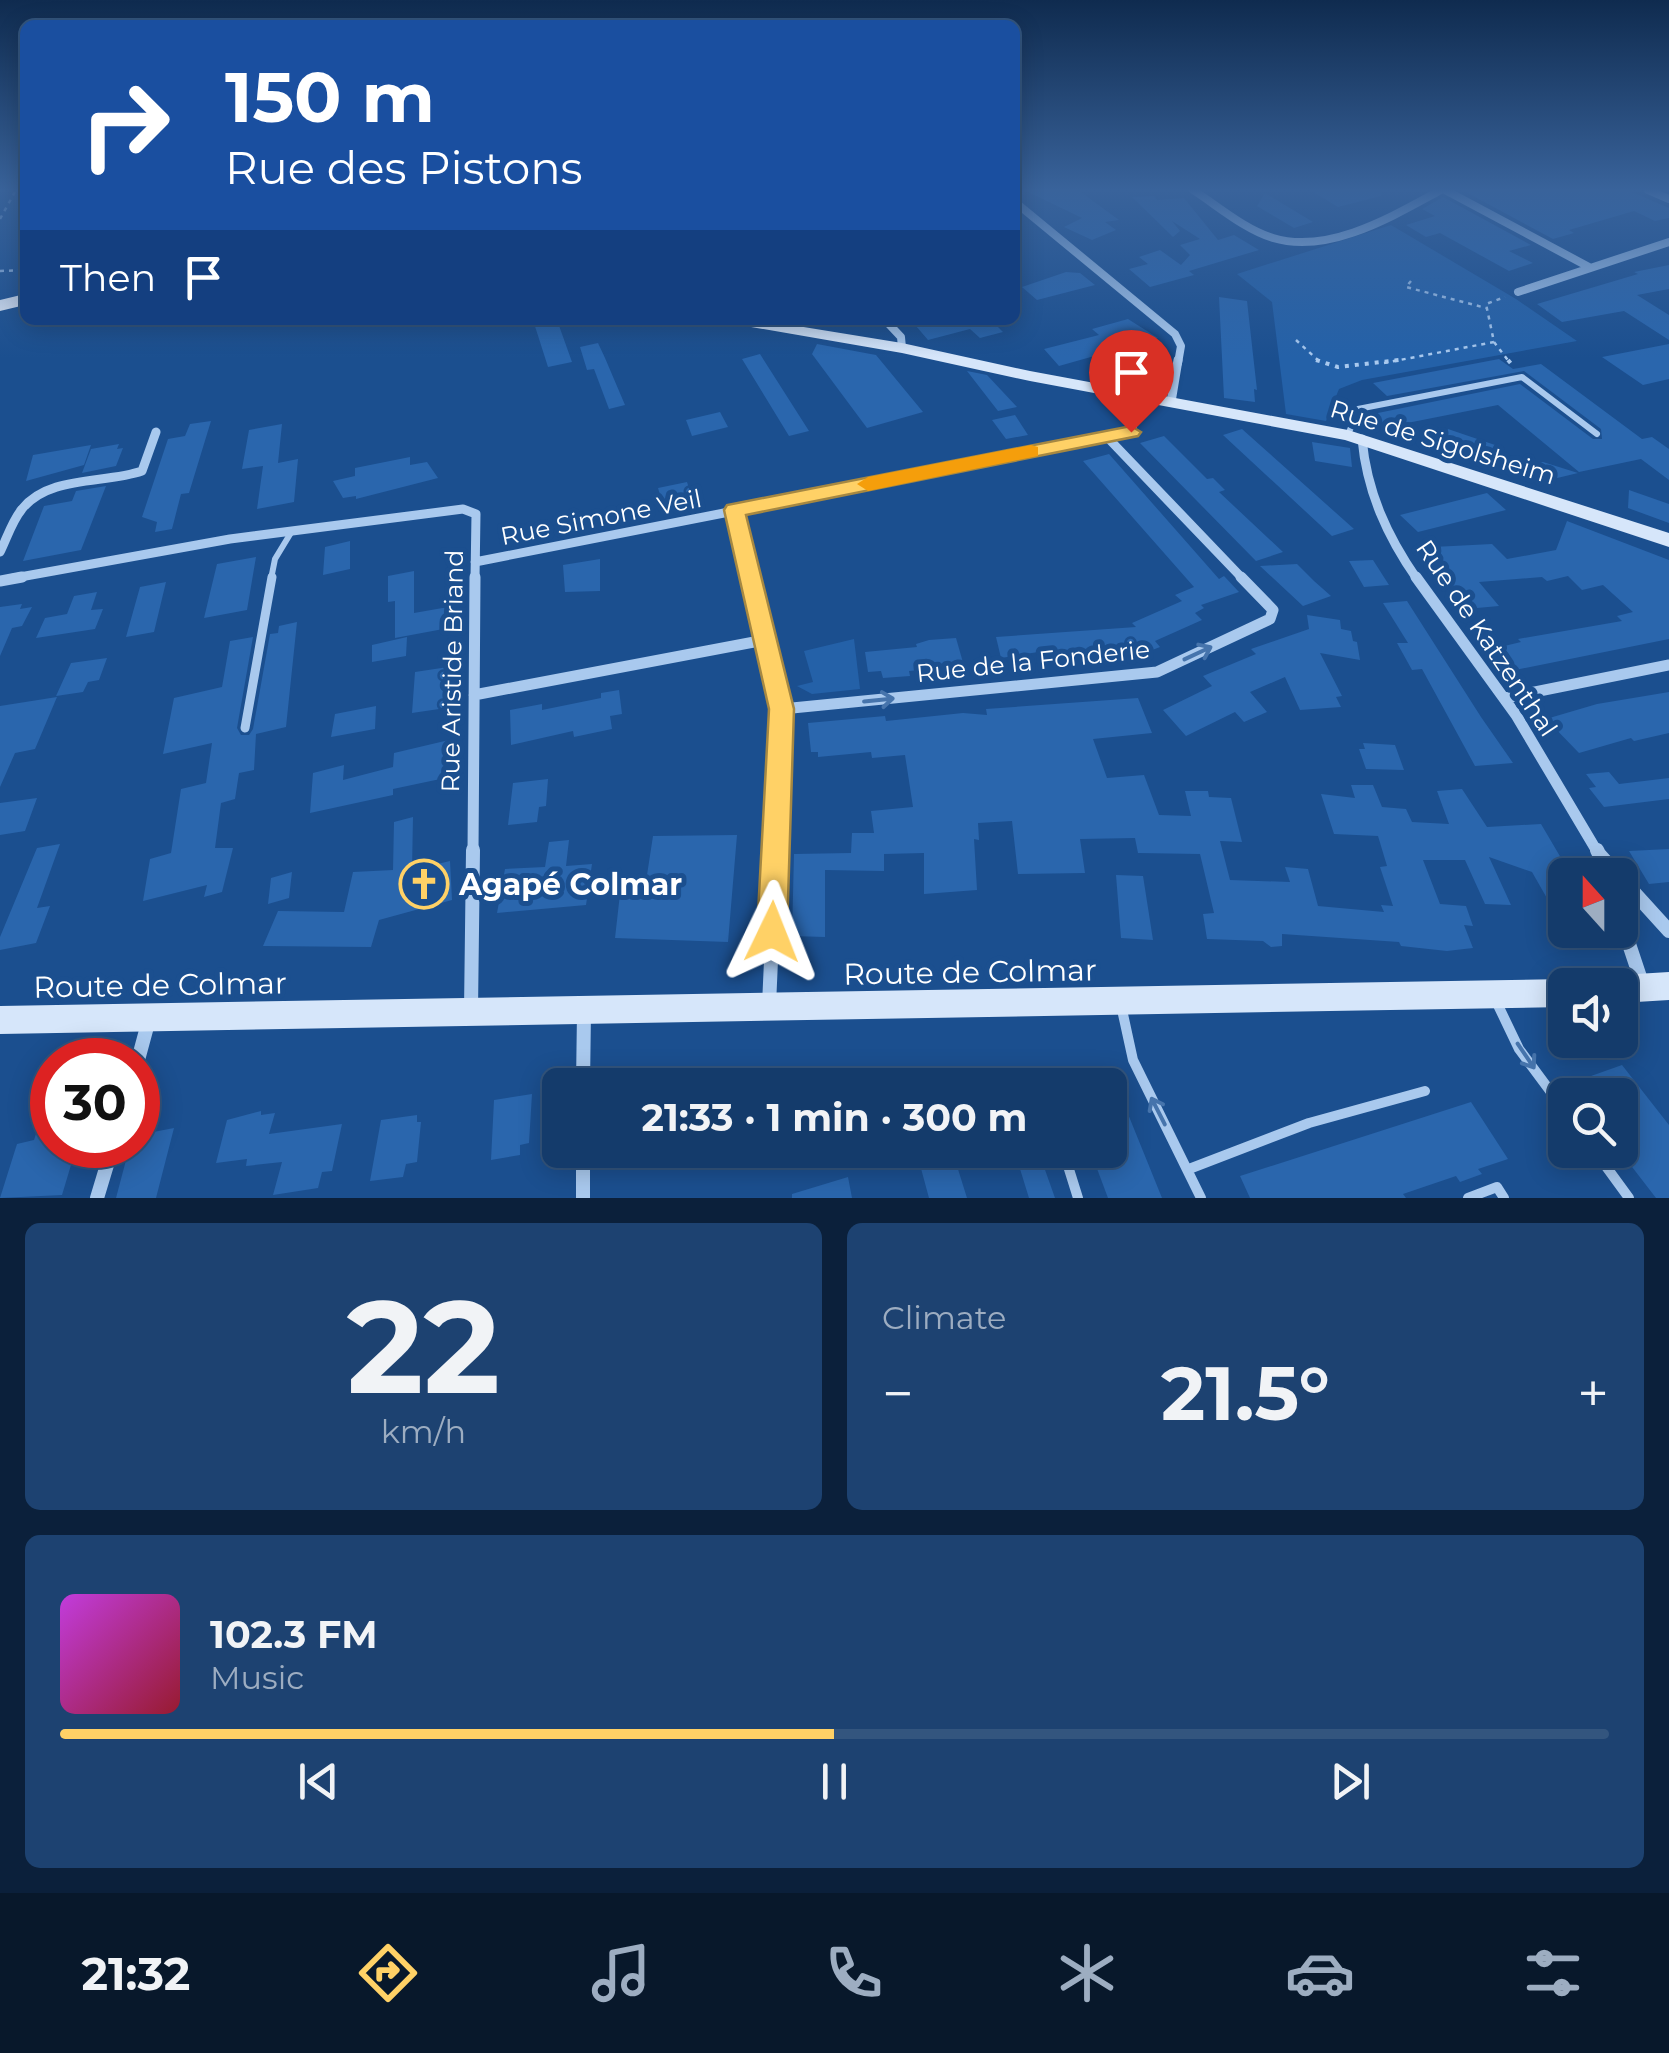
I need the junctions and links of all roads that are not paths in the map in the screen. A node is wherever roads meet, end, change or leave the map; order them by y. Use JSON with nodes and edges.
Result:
{"nodes":[{"id":1,"x":1068,"y":246,"type":"edge"},
{"id":2,"x":1548,"y":246,"type":"edge"},
{"id":3,"x":1657,"y":246,"type":"edge"},
{"id":4,"x":1589,"y":268,"type":"junction"},
{"id":5,"x":1518,"y":292,"type":"road end"},
{"id":6,"x":764,"y":325,"type":"edge"},
{"id":7,"x":890,"y":325,"type":"edge"},
{"id":8,"x":902,"y":348,"type":"junction"},
{"id":9,"x":1139,"y":397,"type":"junction"},
{"id":10,"x":1171,"y":402,"type":"junction"},
{"id":11,"x":156,"y":432,"type":"dead end"},
{"id":12,"x":1597,"y":434,"type":"dead end"},
{"id":13,"x":1107,"y":437,"type":"junction"},
{"id":14,"x":1355,"y":437,"type":"junction"},
{"id":15,"x":734,"y":510,"type":"junction"},
{"id":16,"x":294,"y":527,"type":"junction"},
{"id":17,"x":1669,"y":540,"type":"edge"},
{"id":18,"x":0,"y":552,"type":"edge"},
{"id":19,"x":475,"y":562,"type":"junction"},
{"id":20,"x":0,"y":581,"type":"edge"},
{"id":21,"x":765,"y":640,"type":"junction"},
{"id":22,"x":1669,"y":665,"type":"edge"},
{"id":23,"x":474,"y":695,"type":"junction"},
{"id":24,"x":1505,"y":698,"type":"junction"},
{"id":25,"x":782,"y":709,"type":"junction"},
{"id":26,"x":245,"y":728,"type":"dead end"},
{"id":27,"x":1599,"y":854,"type":"junction"},
{"id":28,"x":1600,"y":858,"type":"edge"},
{"id":29,"x":1603,"y":858,"type":"edge"},
{"id":30,"x":1638,"y":897,"type":"edge"},
{"id":31,"x":1669,"y":931,"type":"edge"},
{"id":32,"x":1630,"y":948,"type":"edge"},
{"id":33,"x":1644,"y":988,"type":"edge"},
{"id":34,"x":1548,"y":994,"type":"edge"},
{"id":35,"x":1507,"y":996,"type":"junction"},
{"id":36,"x":1120,"y":1002,"type":"junction"},
{"id":37,"x":769,"y":1006,"type":"dead end"},
{"id":38,"x":471,"y":1011,"type":"junction"},
{"id":39,"x":584,"y":1011,"type":"junction"},
{"id":40,"x":150,"y":1018,"type":"junction"},
{"id":41,"x":0,"y":1020,"type":"edge"},
{"id":42,"x":144,"y":1038,"type":"edge"},
{"id":43,"x":584,"y":1068,"type":"edge"},
{"id":44,"x":1548,"y":1088,"type":"edge"},
{"id":45,"x":1426,"y":1091,"type":"dead end"},
{"id":46,"x":106,"y":1168,"type":"edge"},
{"id":47,"x":583,"y":1168,"type":"edge"},
{"id":48,"x":1069,"y":1168,"type":"edge"},
{"id":49,"x":1608,"y":1168,"type":"edge"},
{"id":50,"x":1190,"y":1169,"type":"junction"},
{"id":51,"x":97,"y":1198,"type":"edge"},
{"id":52,"x":583,"y":1198,"type":"edge"},
{"id":53,"x":1078,"y":1198,"type":"edge"},
{"id":54,"x":1201,"y":1198,"type":"edge"},
{"id":55,"x":1468,"y":1198,"type":"edge"},
{"id":56,"x":1504,"y":1198,"type":"edge"},
{"id":57,"x":1630,"y":1198,"type":"edge"}],
"edges":[{"from":1,"to":10,"type":"street"},
{"from":2,"to":4,"type":"street"},
{"from":3,"to":4,"type":"street"},
{"from":4,"to":5,"type":"street"},
{"from":6,"to":8,"type":"main road","name":"Rue de Sigolsheim"},
{"from":7,"to":8,"type":"street"},
{"from":8,"to":9,"type":"main road","name":"Rue de Sigolsheim"},
{"from":9,"to":10,"type":"main road","name":"Rue de Sigolsheim"},
{"from":9,"to":13,"type":"street"},
{"from":10,"to":14,"type":"main road","name":"Rue de Sigolsheim"},
{"from":11,"to":18,"type":"street"},
{"from":12,"to":14,"type":"lane"},
{"from":13,"to":15,"type":"street","name":"Rue Simone Veil"},
{"from":25,"to":13,"type":"street","name":"Rue de la Fonderie","one_way":true},
{"from":14,"to":17,"type":"main road","name":"Rue de Sigolsheim"},
{"from":14,"to":24,"type":"street","name":"Rue de Katzenthal"},
{"from":15,"to":19,"type":"street","name":"Rue Simone Veil"},
{"from":15,"to":21,"type":"street"},
{"from":16,"to":19,"type":"street","name":"Rue Aristide Briand"},
{"from":16,"to":20,"type":"street","name":"Rue Aristide Briand"},
{"from":16,"to":26,"type":"lane"},
{"from":19,"to":23,"type":"street","name":"Rue Aristide Briand"},
{"from":21,"to":23,"type":"street"},
{"from":21,"to":25,"type":"street"},
{"from":22,"to":24,"type":"street"},
{"from":23,"to":38,"type":"street","name":"Rue Aristide Briand"},
{"from":24,"to":27,"type":"street","name":"Rue de Katzenthal"},
{"from":25,"to":37,"type":"street"},
{"from":27,"to":28,"type":"street","name":"Rue de Katzenthal"},
{"from":27,"to":29,"type":"street","name":"Rue de Katzenthal"},
{"from":30,"to":31,"type":"street","name":"Rue de Katzenthal"},
{"from":32,"to":33,"type":"street"},
{"from":34,"to":35,"type":"main road","name":"Route de Colmar"},
{"from":35,"to":36,"type":"main road","name":"Route de Colmar"},
{"from":35,"to":44,"type":"lane","one_way":true},
{"from":36,"to":39,"type":"main road","name":"Route de Colmar"},
{"from":50,"to":36,"type":"lane","one_way":true},
{"from":38,"to":39,"type":"main road","name":"Route de Colmar"},
{"from":38,"to":40,"type":"main road","name":"Route de Colmar"},
{"from":39,"to":43,"type":"street"},
{"from":40,"to":41,"type":"main road","name":"Route de Colmar"},
{"from":40,"to":42,"type":"street"},
{"from":45,"to":50,"type":"lane"},
{"from":46,"to":51,"type":"street"},
{"from":47,"to":52,"type":"street"},
{"from":48,"to":53,"type":"lane"},
{"from":49,"to":57,"type":"lane"},
{"from":50,"to":54,"type":"lane"},
{"from":55,"to":56,"type":"lane"}]}
